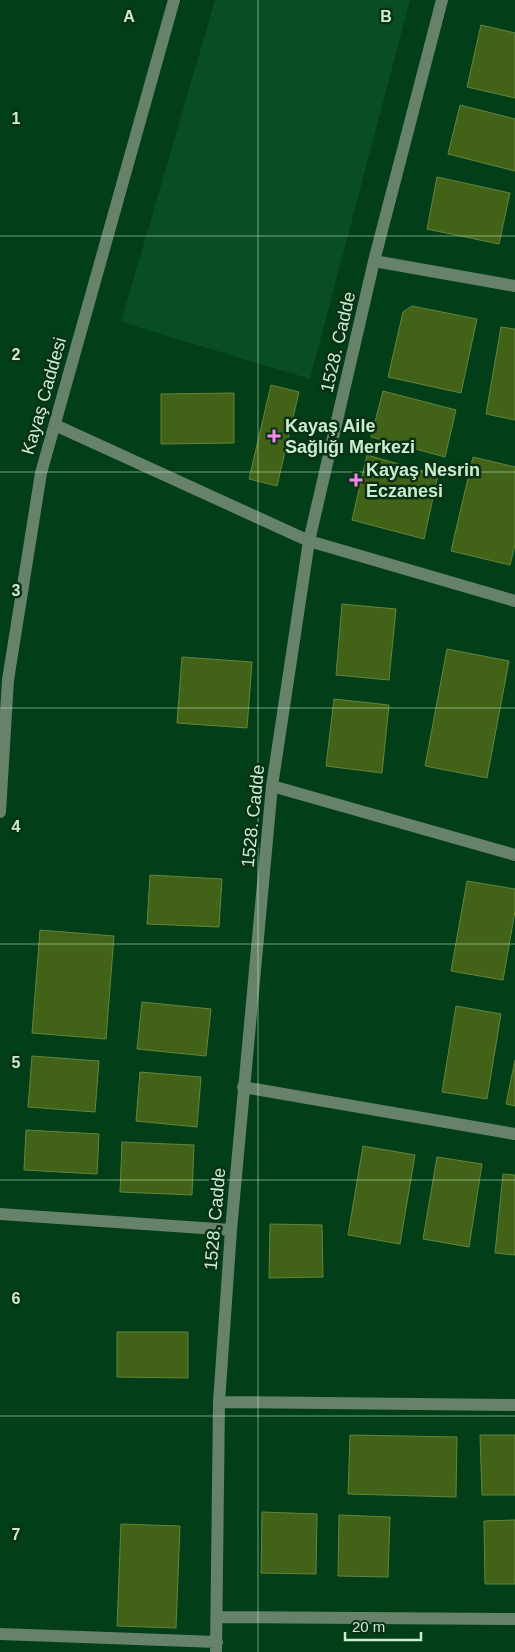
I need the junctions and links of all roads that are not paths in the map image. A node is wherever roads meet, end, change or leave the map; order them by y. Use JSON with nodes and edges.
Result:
{"nodes":[{"id":1,"x":174,"y":0,"type":"edge"},
{"id":2,"x":442,"y":0,"type":"edge"},
{"id":3,"x":374,"y":261,"type":"junction"},
{"id":4,"x":515,"y":286,"type":"edge"},
{"id":5,"x":54,"y":424,"type":"junction"},
{"id":6,"x":309,"y":541,"type":"junction"},
{"id":7,"x":515,"y":601,"type":"edge"},
{"id":8,"x":272,"y":786,"type":"junction"},
{"id":9,"x":0,"y":812,"type":"edge"},
{"id":10,"x":515,"y":855,"type":"edge"},
{"id":11,"x":244,"y":1087,"type":"junction"},
{"id":12,"x":515,"y":1134,"type":"edge"},
{"id":13,"x":0,"y":1214,"type":"edge"},
{"id":14,"x":231,"y":1230,"type":"junction"},
{"id":15,"x":219,"y":1402,"type":"junction"},
{"id":16,"x":515,"y":1405,"type":"edge"},
{"id":17,"x":216,"y":1616,"type":"junction"},
{"id":18,"x":515,"y":1619,"type":"edge"},
{"id":19,"x":0,"y":1634,"type":"edge"},
{"id":20,"x":216,"y":1647,"type":"edge"}],
"edges":[{"from":1,"to":5,"type":"street","name":"Kayaş Caddesi"},
{"from":2,"to":3,"type":"street","name":"1528. Cadde"},
{"from":3,"to":4,"type":"street"},
{"from":3,"to":6,"type":"street","name":"1528. Cadde"},
{"from":5,"to":6,"type":"street"},
{"from":5,"to":9,"type":"street","name":"Kayaş Caddesi"},
{"from":6,"to":7,"type":"street"},
{"from":6,"to":8,"type":"street","name":"1528. Cadde"},
{"from":8,"to":10,"type":"street"},
{"from":8,"to":11,"type":"street","name":"1528. Cadde"},
{"from":11,"to":12,"type":"street"},
{"from":11,"to":14,"type":"street","name":"1528. Cadde"},
{"from":13,"to":14,"type":"street"},
{"from":14,"to":15,"type":"street","name":"1528. Cadde"},
{"from":15,"to":16,"type":"street"},
{"from":15,"to":17,"type":"street","name":"1528. Cadde"},
{"from":17,"to":18,"type":"street"},
{"from":17,"to":20,"type":"street","name":"1528. Cadde"},
{"from":19,"to":20,"type":"street"}]}
